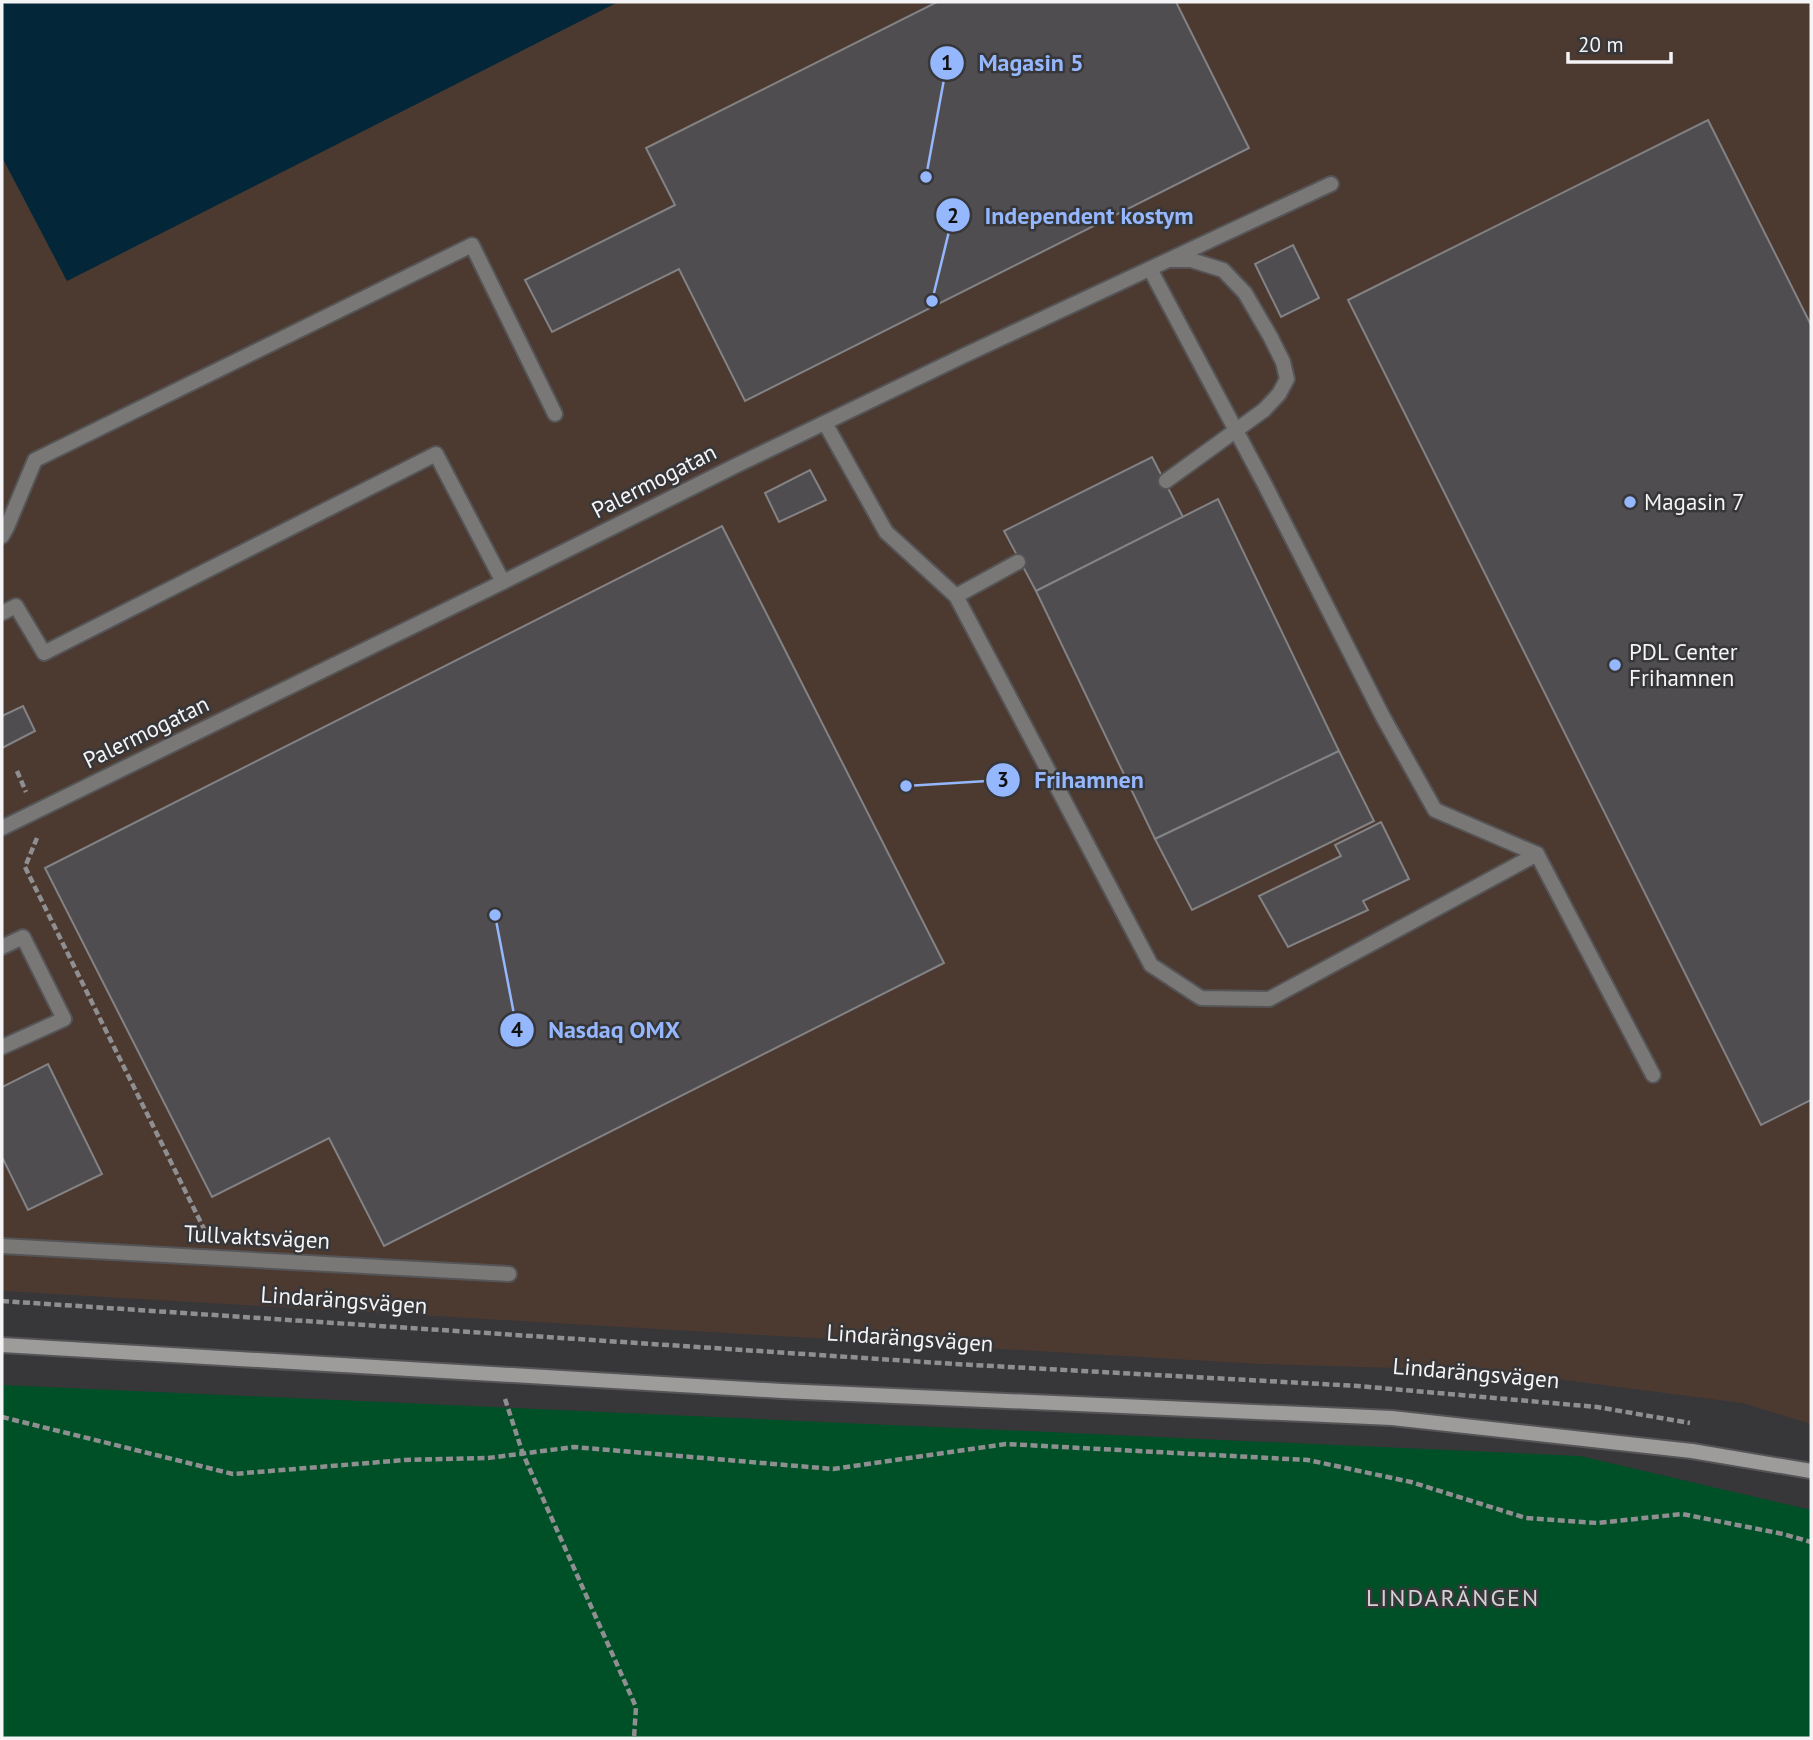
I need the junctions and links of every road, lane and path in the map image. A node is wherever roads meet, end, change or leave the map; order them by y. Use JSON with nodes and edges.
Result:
{"nodes":[{"id":1,"x":1331,"y":184,"type":"dead end"},
{"id":2,"x":1170,"y":260,"type":"junction"},
{"id":3,"x":1150,"y":269,"type":"junction"},
{"id":4,"x":555,"y":414,"type":"dead end"},
{"id":5,"x":825,"y":423,"type":"junction"},
{"id":6,"x":1236,"y":430,"type":"junction"},
{"id":7,"x":1166,"y":481,"type":"dead end"},
{"id":8,"x":2,"y":536,"type":"edge"},
{"id":9,"x":1018,"y":562,"type":"dead end"},
{"id":10,"x":503,"y":582,"type":"junction"},
{"id":11,"x":956,"y":596,"type":"junction"},
{"id":12,"x":2,"y":613,"type":"edge"},
{"id":13,"x":17,"y":771,"type":"dead end"},
{"id":14,"x":34,"y":812,"type":"junction"},
{"id":15,"x":2,"y":828,"type":"edge"},
{"id":16,"x":1537,"y":854,"type":"junction"},
{"id":17,"x":2,"y":947,"type":"edge"},
{"id":18,"x":2,"y":1047,"type":"edge"},
{"id":19,"x":1653,"y":1075,"type":"dead end"},
{"id":20,"x":2,"y":1246,"type":"edge"},
{"id":21,"x":219,"y":1258,"type":"junction"},
{"id":22,"x":509,"y":1274,"type":"dead end"},
{"id":23,"x":2,"y":1301,"type":"edge"},
{"id":24,"x":2,"y":1345,"type":"edge"},
{"id":25,"x":497,"y":1375,"type":"junction"},
{"id":26,"x":2,"y":1417,"type":"edge"},
{"id":27,"x":1702,"y":1426,"type":"dead end"},
{"id":28,"x":523,"y":1454,"type":"junction"},
{"id":29,"x":1811,"y":1471,"type":"edge"},
{"id":30,"x":1811,"y":1542,"type":"edge"},
{"id":31,"x":634,"y":1738,"type":"edge"}],
"edges":[{"from":1,"to":2,"type":"street","name":"Palermogatan"},
{"from":2,"to":3,"type":"street","name":"Palermogatan"},
{"from":2,"to":6,"type":"street"},
{"from":3,"to":5,"type":"street","name":"Palermogatan"},
{"from":3,"to":6,"type":"street"},
{"from":4,"to":8,"type":"street"},
{"from":5,"to":10,"type":"street","name":"Palermogatan"},
{"from":5,"to":11,"type":"street"},
{"from":6,"to":7,"type":"street"},
{"from":6,"to":16,"type":"street"},
{"from":9,"to":11,"type":"street"},
{"from":10,"to":12,"type":"street"},
{"from":10,"to":14,"type":"street","name":"Palermogatan"},
{"from":11,"to":16,"type":"street"},
{"from":13,"to":14,"type":"path"},
{"from":14,"to":15,"type":"street","name":"Palermogatan"},
{"from":14,"to":21,"type":"path"},
{"from":16,"to":19,"type":"street"},
{"from":17,"to":18,"type":"street"},
{"from":20,"to":21,"type":"street","name":"Tullvaktsvägen"},
{"from":21,"to":22,"type":"street","name":"Tullvaktsvägen"},
{"from":23,"to":27,"type":"path","name":"Lindarängsvägen"},
{"from":24,"to":25,"type":"street"},
{"from":25,"to":28,"type":"path"},
{"from":25,"to":29,"type":"street"},
{"from":26,"to":28,"type":"path"},
{"from":28,"to":30,"type":"path"},
{"from":28,"to":31,"type":"path"}]}
